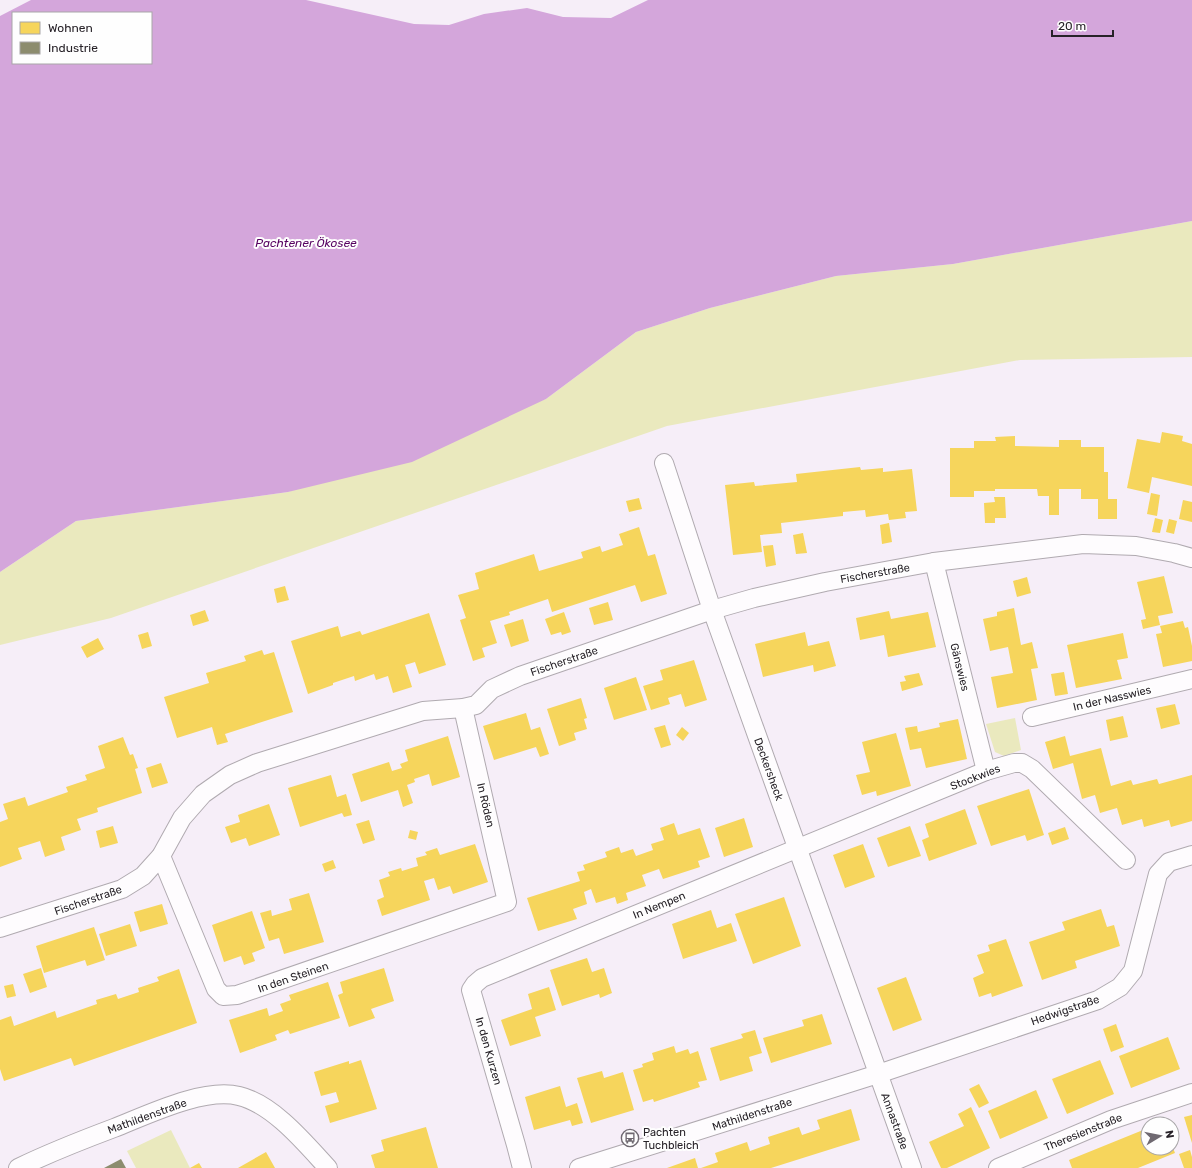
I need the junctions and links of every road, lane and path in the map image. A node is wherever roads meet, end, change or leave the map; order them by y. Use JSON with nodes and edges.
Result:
{"nodes":[{"id":1,"x":664,"y":463,"type":"dead end"},
{"id":2,"x":1192,"y":558,"type":"edge"},
{"id":3,"x":934,"y":562,"type":"junction"},
{"id":4,"x":712,"y":610,"type":"junction"},
{"id":5,"x":1192,"y":679,"type":"edge"},
{"id":6,"x":463,"y":708,"type":"junction"},
{"id":7,"x":1032,"y":717,"type":"dead end"},
{"id":8,"x":986,"y":772,"type":"junction"},
{"id":9,"x":798,"y":849,"type":"junction"},
{"id":10,"x":1192,"y":855,"type":"edge"},
{"id":11,"x":161,"y":856,"type":"junction"},
{"id":12,"x":1126,"y":860,"type":"dead end"},
{"id":13,"x":507,"y":902,"type":"joint"},
{"id":14,"x":0,"y":928,"type":"edge"},
{"id":15,"x":521,"y":962,"type":"joint"},
{"id":16,"x":878,"y":1074,"type":"junction"},
{"id":17,"x":1192,"y":1093,"type":"edge"},
{"id":18,"x":18,"y":1168,"type":"edge"},
{"id":19,"x":328,"y":1168,"type":"edge"},
{"id":20,"x":522,"y":1168,"type":"edge"},
{"id":21,"x":580,"y":1168,"type":"edge"},
{"id":22,"x":912,"y":1168,"type":"edge"},
{"id":23,"x":998,"y":1168,"type":"edge"}],
"edges":[{"from":1,"to":4,"type":"street","name":"Deckersheck"},
{"from":2,"to":3,"type":"street","name":"Fischerstraße"},
{"from":3,"to":4,"type":"street","name":"Fischerstraße"},
{"from":3,"to":8,"type":"street","name":"Gänswies"},
{"from":4,"to":6,"type":"street","name":"Fischerstraße"},
{"from":4,"to":9,"type":"street","name":"Deckersheck"},
{"from":5,"to":7,"type":"street","name":"In der Nasswies"},
{"from":6,"to":11,"type":"street","name":"Fischerstraße"},
{"from":6,"to":13,"type":"street","name":"In Röden"},
{"from":8,"to":9,"type":"street","name":"Stockwies"},
{"from":8,"to":12,"type":"street","name":"Stockwies"},
{"from":9,"to":15,"type":"street","name":"In Nempen"},
{"from":9,"to":16,"type":"street","name":"Deckersheck"},
{"from":10,"to":16,"type":"street","name":"Hedwigstraße"},
{"from":11,"to":13,"type":"street","name":"In den Steinen"},
{"from":11,"to":14,"type":"street","name":"Fischerstraße"},
{"from":15,"to":20,"type":"street","name":"In den Kurzen"},
{"from":16,"to":21,"type":"street","name":"Mathildenstraße"},
{"from":16,"to":22,"type":"street","name":"Annastraße"},
{"from":17,"to":23,"type":"street","name":"Theresienstraße"},
{"from":18,"to":19,"type":"street","name":"Mathildenstraße"}]}
